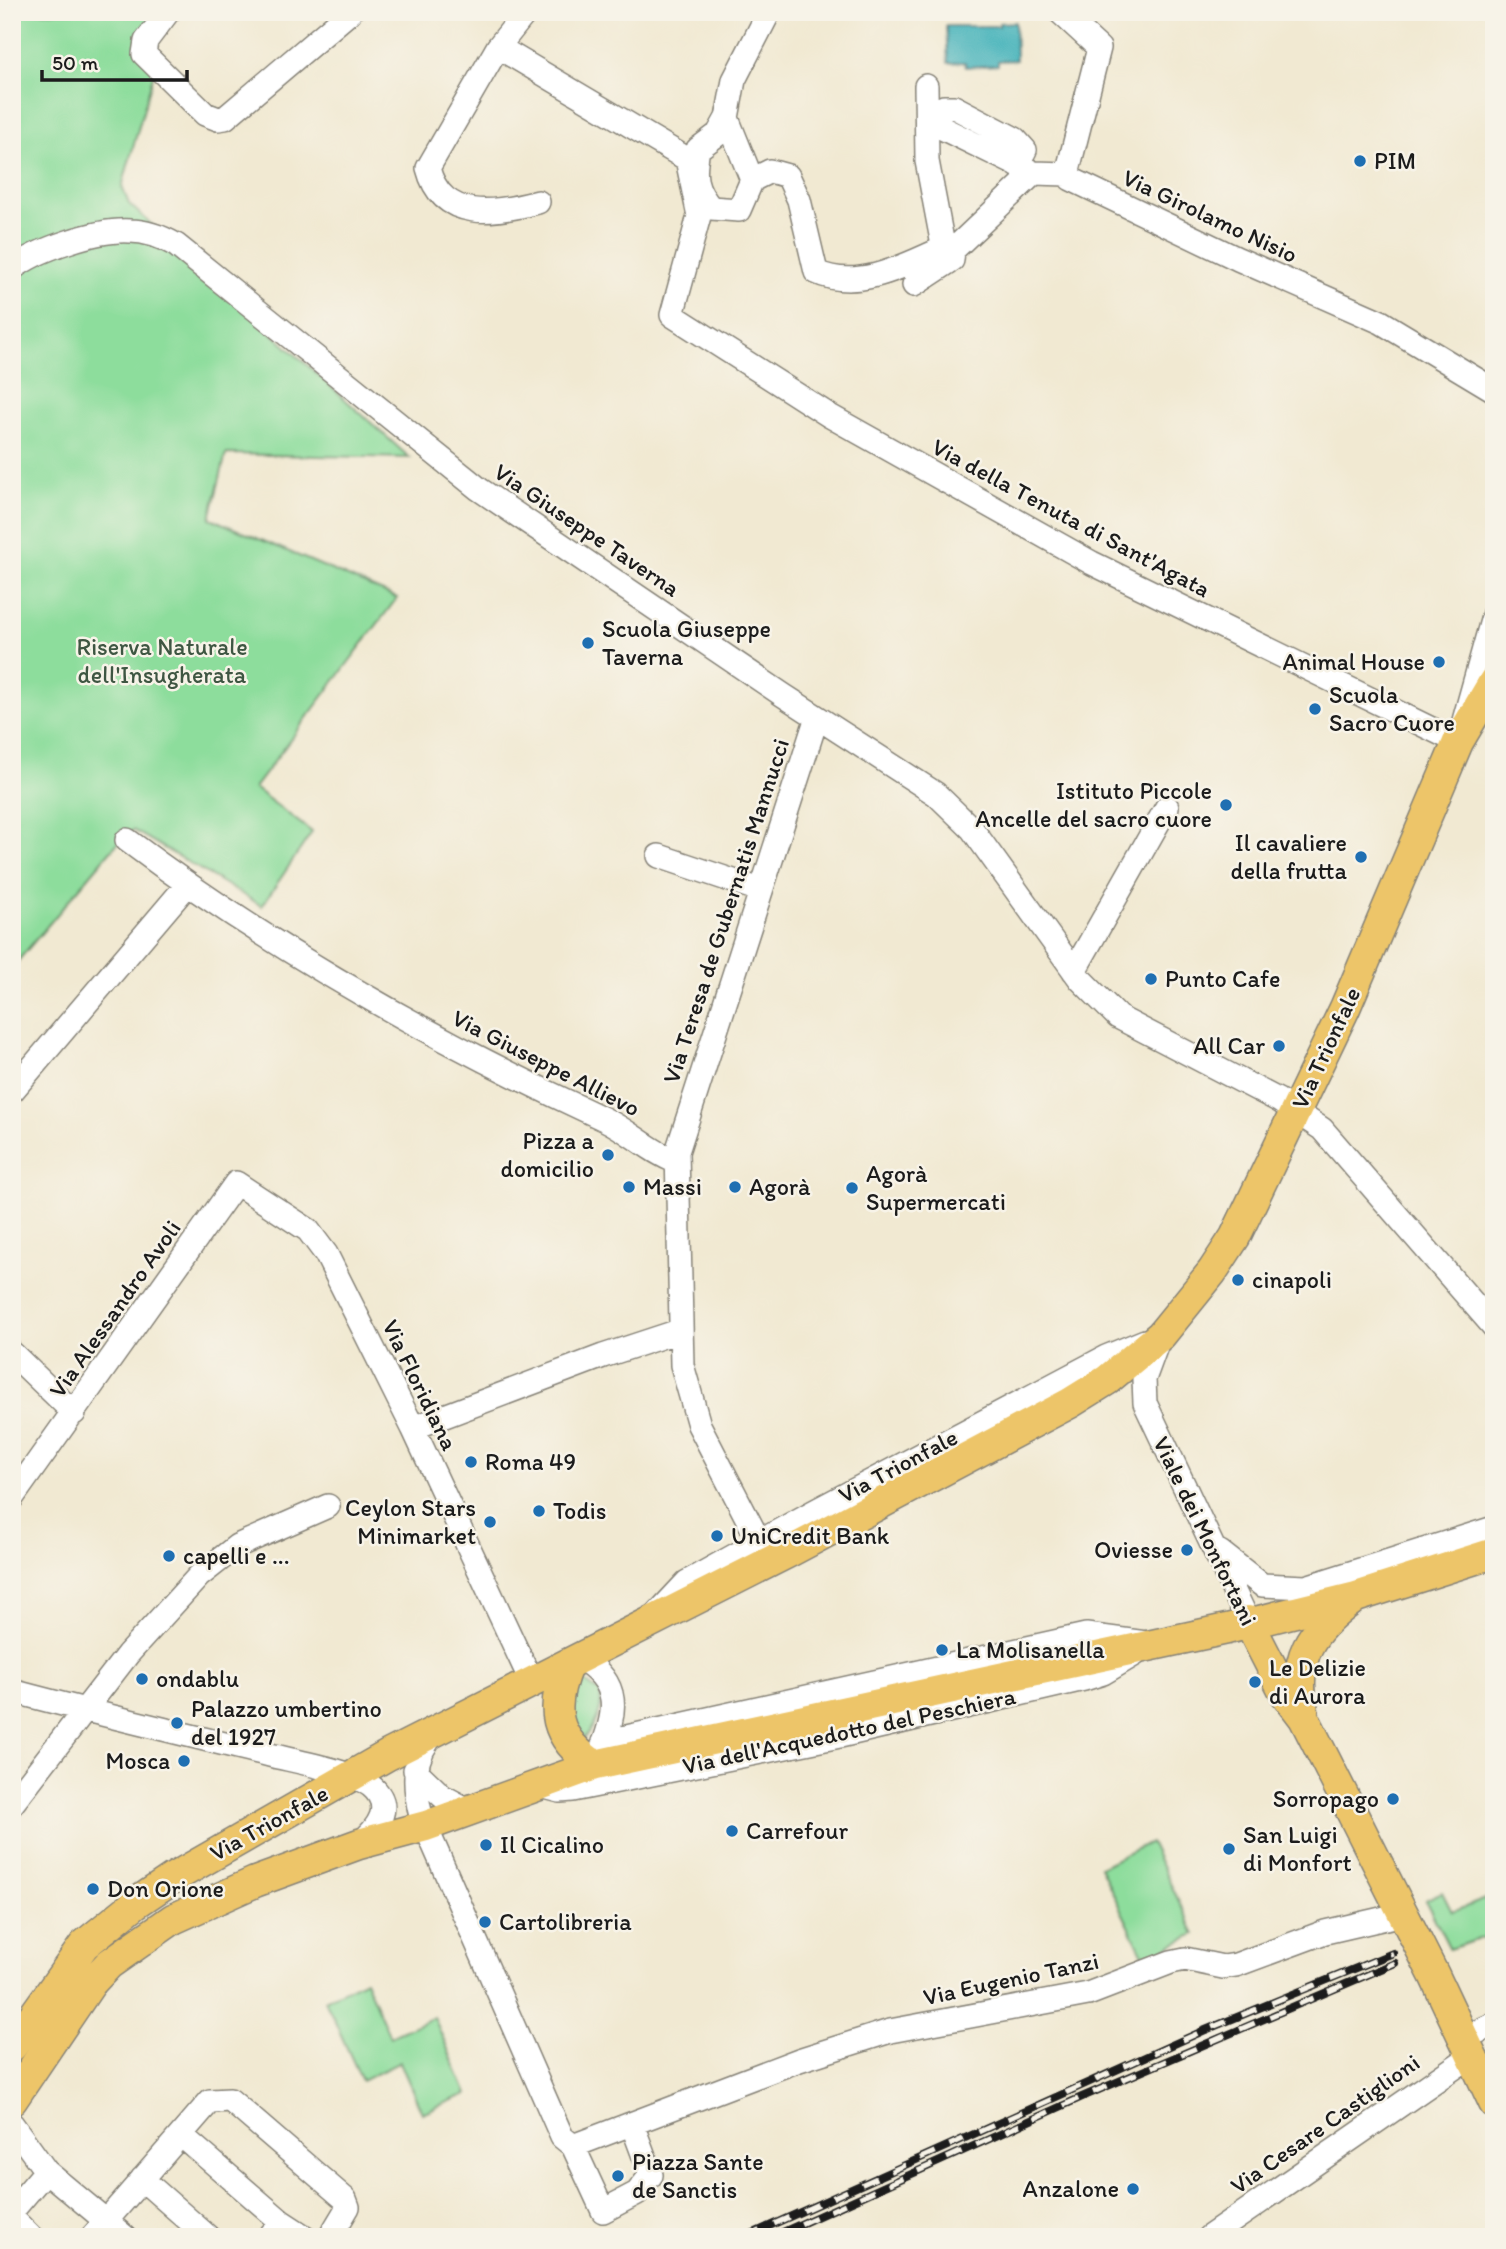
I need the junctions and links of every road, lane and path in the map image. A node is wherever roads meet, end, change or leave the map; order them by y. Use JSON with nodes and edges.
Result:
{"nodes":[{"id":1,"x":168,"y":12,"type":"edge"},
{"id":2,"x":350,"y":12,"type":"edge"},
{"id":3,"x":526,"y":12,"type":"edge"},
{"id":4,"x":1060,"y":12,"type":"edge"},
{"id":5,"x":779,"y":15,"type":"edge"},
{"id":6,"x":498,"y":47,"type":"junction"},
{"id":7,"x":926,"y":86,"type":"dead end"},
{"id":8,"x":727,"y":118,"type":"junction"},
{"id":9,"x":1068,"y":174,"type":"junction"},
{"id":10,"x":752,"y":180,"type":"junction"},
{"id":11,"x":538,"y":202,"type":"dead end"},
{"id":12,"x":949,"y":248,"type":"junction"},
{"id":13,"x":12,"y":269,"type":"edge"},
{"id":14,"x":914,"y":285,"type":"dead end"},
{"id":15,"x":1494,"y":390,"type":"edge"},
{"id":16,"x":1494,"y":613,"type":"edge"},
{"id":17,"x":1494,"y":681,"type":"edge"},
{"id":18,"x":1494,"y":714,"type":"edge"},
{"id":19,"x":817,"y":717,"type":"junction"},
{"id":20,"x":1458,"y":741,"type":"junction"},
{"id":21,"x":1167,"y":807,"type":"dead end"},
{"id":22,"x":128,"y":840,"type":"dead end"},
{"id":23,"x":659,"y":856,"type":"dead end"},
{"id":24,"x":187,"y":885,"type":"junction"},
{"id":25,"x":760,"y":890,"type":"junction"},
{"id":26,"x":1074,"y":971,"type":"junction"},
{"id":27,"x":12,"y":1091,"type":"edge"},
{"id":28,"x":1297,"y":1111,"type":"junction"},
{"id":29,"x":677,"y":1162,"type":"junction"},
{"id":30,"x":236,"y":1183,"type":"joint"},
{"id":31,"x":1494,"y":1327,"type":"edge"},
{"id":32,"x":679,"y":1331,"type":"junction"},
{"id":33,"x":1161,"y":1335,"type":"junction"},
{"id":34,"x":12,"y":1353,"type":"edge"},
{"id":35,"x":74,"y":1413,"type":"junction"},
{"id":36,"x":413,"y":1428,"type":"junction"},
{"id":37,"x":12,"y":1498,"type":"edge"},
{"id":38,"x":328,"y":1506,"type":"dead end"},
{"id":39,"x":1492,"y":1536,"type":"edge"},
{"id":40,"x":760,"y":1543,"type":"junction"},
{"id":41,"x":1210,"y":1543,"type":"junction"},
{"id":42,"x":1356,"y":1597,"type":"junction"},
{"id":43,"x":651,"y":1620,"type":"junction"},
{"id":44,"x":1248,"y":1621,"type":"junction"},
{"id":45,"x":1152,"y":1644,"type":"junction"},
{"id":46,"x":574,"y":1661,"type":"junction"},
{"id":47,"x":532,"y":1683,"type":"junction"},
{"id":48,"x":12,"y":1691,"type":"edge"},
{"id":49,"x":86,"y":1710,"type":"junction"},
{"id":50,"x":1304,"y":1718,"type":"junction"},
{"id":51,"x":438,"y":1729,"type":"junction"},
{"id":52,"x":599,"y":1754,"type":"junction"},
{"id":53,"x":415,"y":1770,"type":"junction"},
{"id":54,"x":351,"y":1777,"type":"junction"},
{"id":55,"x":537,"y":1785,"type":"junction"},
{"id":56,"x":12,"y":1804,"type":"edge"},
{"id":57,"x":468,"y":1810,"type":"junction"},
{"id":58,"x":426,"y":1826,"type":"junction"},
{"id":59,"x":359,"y":1844,"type":"junction"},
{"id":60,"x":1403,"y":1914,"type":"junction"},
{"id":61,"x":1494,"y":2024,"type":"edge"},
{"id":62,"x":12,"y":2046,"type":"edge"},
{"id":63,"x":1467,"y":2047,"type":"junction"},
{"id":64,"x":12,"y":2100,"type":"edge"},
{"id":65,"x":1494,"y":2103,"type":"edge"},
{"id":66,"x":12,"y":2124,"type":"edge"},
{"id":67,"x":632,"y":2124,"type":"junction"},
{"id":68,"x":181,"y":2135,"type":"junction"},
{"id":69,"x":573,"y":2146,"type":"junction"},
{"id":70,"x":46,"y":2171,"type":"junction"},
{"id":71,"x":142,"y":2179,"type":"junction"},
{"id":72,"x":12,"y":2211,"type":"edge"},
{"id":73,"x":12,"y":2218,"type":"edge"},
{"id":74,"x":99,"y":2229,"type":"edge"},
{"id":75,"x":276,"y":2229,"type":"edge"},
{"id":76,"x":32,"y":2237,"type":"edge"},
{"id":77,"x":125,"y":2237,"type":"edge"},
{"id":78,"x":208,"y":2237,"type":"edge"},
{"id":79,"x":304,"y":2237,"type":"edge"},
{"id":80,"x":330,"y":2237,"type":"edge"},
{"id":81,"x":1209,"y":2237,"type":"edge"}],
"edges":[{"from":1,"to":2,"type":"street"},
{"from":3,"to":6,"type":"street"},
{"from":4,"to":9,"type":"street"},
{"from":5,"to":8,"type":"street"},
{"from":6,"to":11,"type":"street"},
{"from":6,"to":20,"type":"street","name":"Via della Tenuta di Sant'Agata"},
{"from":7,"to":12,"type":"street"},
{"from":8,"to":10,"type":"street"},
{"from":8,"to":10,"type":"street"},
{"from":9,"to":12,"type":"street"},
{"from":9,"to":15,"type":"street","name":"Via Girolamo Nisio"},
{"from":10,"to":12,"type":"street"},
{"from":12,"to":14,"type":"street"},
{"from":13,"to":19,"type":"street","name":"Via Giuseppe Taverna"},
{"from":16,"to":20,"type":"street","name":"Via Trionfale"},
{"from":17,"to":20,"type":"main road","name":"Via Trionfale"},
{"from":18,"to":20,"type":"main road"},
{"from":19,"to":25,"type":"street","name":"Via Teresa de Gubernatis Mannucci"},
{"from":19,"to":26,"type":"street","name":"Via Giuseppe Taverna"},
{"from":20,"to":28,"type":"main road","name":"Via Trionfale"},
{"from":21,"to":26,"type":"street"},
{"from":22,"to":24,"type":"street","name":"Via Giuseppe Allievo"},
{"from":23,"to":25,"type":"street"},
{"from":24,"to":27,"type":"street"},
{"from":24,"to":29,"type":"street","name":"Via Giuseppe Allievo"},
{"from":25,"to":29,"type":"street","name":"Via Teresa de Gubernatis Mannucci"},
{"from":26,"to":28,"type":"street","name":"Via Giuseppe Taverna"},
{"from":28,"to":31,"type":"street","name":"Via Giuseppe Taverna"},
{"from":28,"to":33,"type":"main road","name":"Via Trionfale"},
{"from":29,"to":32,"type":"street"},
{"from":30,"to":35,"type":"street","name":"Via Alessandro Avoli"},
{"from":30,"to":36,"type":"street","name":"Via Floridiana"},
{"from":32,"to":36,"type":"street"},
{"from":32,"to":40,"type":"street"},
{"from":33,"to":40,"type":"street","name":"Via Trionfale"},
{"from":33,"to":41,"type":"street","name":"Viale dei Monfortani"},
{"from":33,"to":43,"type":"main road","name":"Via Trionfale"},
{"from":34,"to":35,"type":"street"},
{"from":35,"to":37,"type":"street","name":"Via Alessandro Avoli"},
{"from":36,"to":47,"type":"street","name":"Via Floridiana"},
{"from":38,"to":49,"type":"street"},
{"from":39,"to":41,"type":"street","name":"Via dell'Acquedotto del Peschiera"},
{"from":39,"to":42,"type":"main road","name":"Via dell'Acquedotto del Peschiera"},
{"from":40,"to":43,"type":"street","name":"Via Trionfale"},
{"from":41,"to":44,"type":"street","name":"Viale dei Monfortani"},
{"from":42,"to":44,"type":"main road","name":"Via dell'Acquedotto del Peschiera"},
{"from":42,"to":50,"type":"main road","name":"Viale dei Monfortani"},
{"from":43,"to":46,"type":"main road","name":"Via Trionfale"},
{"from":44,"to":45,"type":"main road","name":"Via dell'Acquedotto del Peschiera"},
{"from":44,"to":50,"type":"main road","name":"Viale dei Monfortani"},
{"from":45,"to":52,"type":"main road","name":"Via dell'Acquedotto del Peschiera"},
{"from":45,"to":55,"type":"street","name":"Via dell'Acquedotto del Peschiera"},
{"from":46,"to":47,"type":"main road","name":"Via Trionfale"},
{"from":46,"to":52,"type":"street"},
{"from":46,"to":52,"type":"main road"},
{"from":47,"to":51,"type":"main road","name":"Via Trionfale"},
{"from":48,"to":49,"type":"street"},
{"from":49,"to":54,"type":"street"},
{"from":49,"to":56,"type":"street"},
{"from":50,"to":60,"type":"main road","name":"Viale dei Monfortani"},
{"from":51,"to":53,"type":"street"},
{"from":51,"to":54,"type":"main road","name":"Via Trionfale"},
{"from":52,"to":55,"type":"main road","name":"Via dell'Acquedotto del Peschiera"},
{"from":53,"to":57,"type":"street"},
{"from":53,"to":58,"type":"street"},
{"from":54,"to":59,"type":"street","name":"Via Trionfale"},
{"from":54,"to":62,"type":"main road","name":"Via Trionfale"},
{"from":55,"to":57,"type":"main road","name":"Via dell'Acquedotto del Peschiera"},
{"from":57,"to":58,"type":"main road","name":"Via dell'Acquedotto del Peschiera"},
{"from":58,"to":59,"type":"main road","name":"Via dell'Acquedotto del Peschiera"},
{"from":58,"to":69,"type":"street"},
{"from":59,"to":64,"type":"main road","name":"Via Trionfale"},
{"from":60,"to":63,"type":"main road","name":"Viale dei Monfortani"},
{"from":60,"to":67,"type":"street","name":"Via Eugenio Tanzi"},
{"from":61,"to":63,"type":"street","name":"Via Cesare Castiglioni"},
{"from":63,"to":65,"type":"main road","name":"Viale dei Monfortani"},
{"from":63,"to":81,"type":"street","name":"Via Cesare Castiglioni"},
{"from":66,"to":70,"type":"street"},
{"from":67,"to":69,"type":"street"},
{"from":67,"to":69,"type":"street"},
{"from":68,"to":71,"type":"street"},
{"from":68,"to":75,"type":"street"},
{"from":68,"to":80,"type":"street"},
{"from":70,"to":72,"type":"street"},
{"from":70,"to":74,"type":"street"},
{"from":71,"to":74,"type":"street"},
{"from":71,"to":78,"type":"street"},
{"from":73,"to":76,"type":"street"},
{"from":74,"to":77,"type":"street"},
{"from":75,"to":79,"type":"street"}]}
